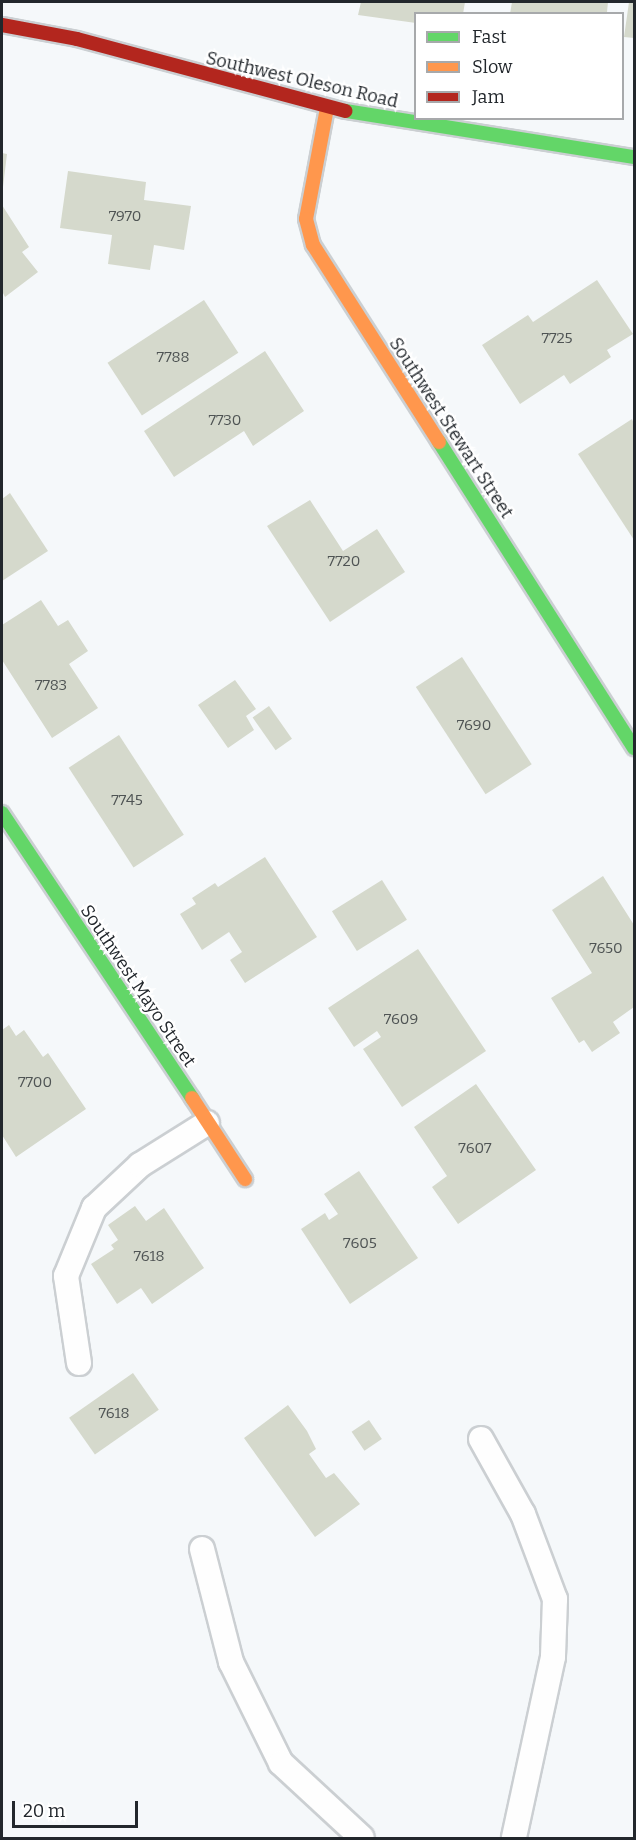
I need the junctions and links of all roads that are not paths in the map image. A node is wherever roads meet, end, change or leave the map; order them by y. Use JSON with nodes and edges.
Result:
{"nodes":[{"id":1,"x":2,"y":25,"type":"edge"},
{"id":2,"x":327,"y":108,"type":"junction"},
{"id":3,"x":634,"y":157,"type":"edge"},
{"id":4,"x":634,"y":748,"type":"edge"},
{"id":5,"x":2,"y":813,"type":"edge"},
{"id":6,"x":207,"y":1123,"type":"junction"},
{"id":7,"x":245,"y":1179,"type":"dead end"},
{"id":8,"x":79,"y":1364,"type":"dead end"},
{"id":9,"x":481,"y":1439,"type":"dead end"},
{"id":10,"x":202,"y":1549,"type":"dead end"},
{"id":11,"x":362,"y":1839,"type":"edge"},
{"id":12,"x":514,"y":1839,"type":"edge"}],
"edges":[{"from":1,"to":2,"type":"street","name":"Southwest Oleson Road"},
{"from":2,"to":3,"type":"street","name":"Southwest Oleson Road"},
{"from":2,"to":4,"type":"street","name":"Southwest Stewart Street"},
{"from":5,"to":6,"type":"street","name":"Southwest Mayo Street"},
{"from":6,"to":7,"type":"street","name":"Southwest Mayo Street"},
{"from":6,"to":8,"type":"lane"},
{"from":9,"to":12,"type":"lane"},
{"from":10,"to":11,"type":"lane"}]}
